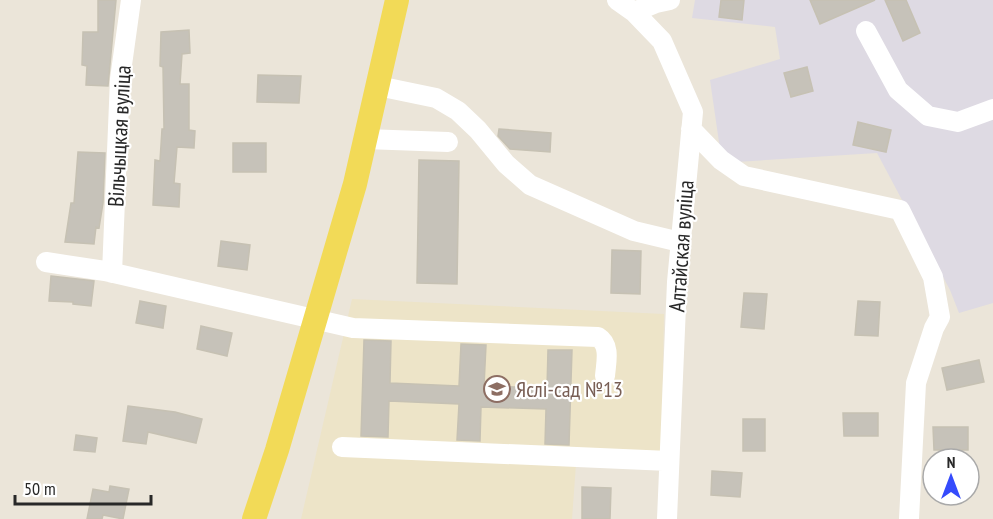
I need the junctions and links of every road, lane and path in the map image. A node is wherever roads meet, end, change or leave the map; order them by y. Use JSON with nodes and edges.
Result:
{"nodes":[{"id":1,"x":131,"y":0,"type":"edge"},
{"id":2,"x":398,"y":0,"type":"edge"},
{"id":3,"x":617,"y":0,"type":"edge"},
{"id":4,"x":670,"y":0,"type":"edge"},
{"id":5,"x":634,"y":12,"type":"junction"},
{"id":6,"x":866,"y":31,"type":"dead end"},
{"id":7,"x":378,"y":86,"type":"junction"},
{"id":8,"x":993,"y":108,"type":"edge"},
{"id":9,"x":692,"y":129,"type":"junction"},
{"id":10,"x":365,"y":139,"type":"junction"},
{"id":11,"x":448,"y":142,"type":"dead end"},
{"id":12,"x":680,"y":242,"type":"junction"},
{"id":13,"x":46,"y":262,"type":"dead end"},
{"id":14,"x":112,"y":273,"type":"junction"},
{"id":15,"x":316,"y":318,"type":"junction"},
{"id":16,"x":605,"y":376,"type":"dead end"},
{"id":17,"x":342,"y":447,"type":"dead end"},
{"id":18,"x":669,"y":461,"type":"junction"},
{"id":19,"x":254,"y":519,"type":"edge"},
{"id":20,"x":667,"y":519,"type":"edge"},
{"id":21,"x":909,"y":519,"type":"edge"}],
"edges":[{"from":1,"to":14,"type":"street","name":"Вільчыцкая вуліца"},
{"from":2,"to":7,"type":"main road"},
{"from":3,"to":5,"type":"street","name":"Алтайская вуліца"},
{"from":4,"to":5,"type":"street"},
{"from":5,"to":9,"type":"street","name":"Алтайская вуліца"},
{"from":6,"to":8,"type":"street"},
{"from":7,"to":10,"type":"main road"},
{"from":7,"to":12,"type":"street"},
{"from":9,"to":12,"type":"street","name":"Алтайская вуліца"},
{"from":9,"to":21,"type":"street"},
{"from":10,"to":11,"type":"street"},
{"from":10,"to":15,"type":"main road"},
{"from":12,"to":18,"type":"street","name":"Алтайская вуліца"},
{"from":13,"to":14,"type":"street"},
{"from":14,"to":15,"type":"street"},
{"from":15,"to":16,"type":"street"},
{"from":15,"to":19,"type":"main road"},
{"from":17,"to":18,"type":"street"},
{"from":18,"to":20,"type":"street","name":"Алтайская вуліца"}]}
